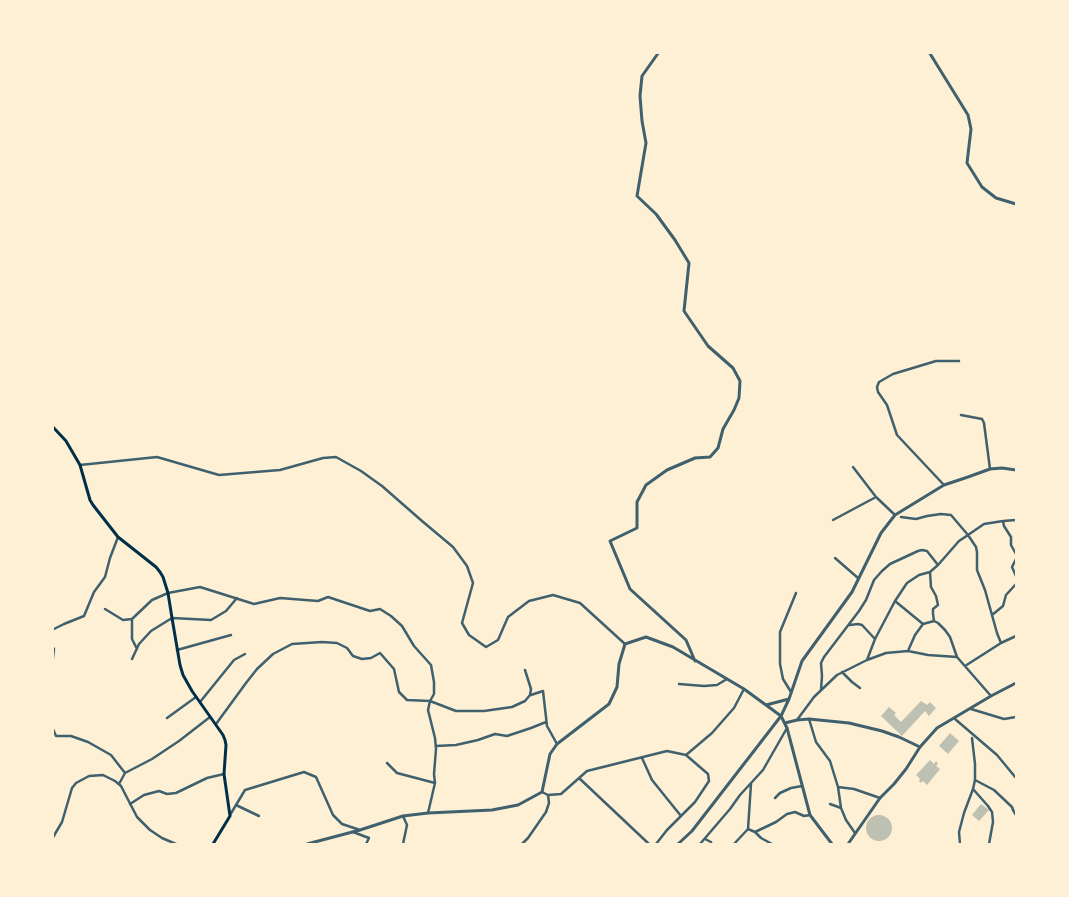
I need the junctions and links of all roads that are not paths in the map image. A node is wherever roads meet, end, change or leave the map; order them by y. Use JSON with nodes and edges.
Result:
{"nodes":[{"id":1,"x":659,"y":52,"type":"edge"},
{"id":2,"x":929,"y":52,"type":"edge"},
{"id":3,"x":1016,"y":204,"type":"edge"},
{"id":4,"x":959,"y":361,"type":"dead end"},
{"id":5,"x":961,"y":415,"type":"dead end"},
{"id":6,"x":52,"y":426,"type":"edge"},
{"id":7,"x":80,"y":465,"type":"junction"},
{"id":8,"x":853,"y":467,"type":"dead end"},
{"id":9,"x":990,"y":469,"type":"junction"},
{"id":10,"x":1016,"y":470,"type":"edge"},
{"id":11,"x":944,"y":485,"type":"junction"},
{"id":12,"x":876,"y":497,"type":"junction"},
{"id":13,"x":895,"y":515,"type":"junction"},
{"id":14,"x":901,"y":517,"type":"dead end"},
{"id":15,"x":833,"y":520,"type":"dead end"},
{"id":16,"x":1016,"y":520,"type":"edge"},
{"id":17,"x":1003,"y":521,"type":"junction"},
{"id":18,"x":968,"y":535,"type":"junction"},
{"id":19,"x":118,"y":537,"type":"junction"},
{"id":20,"x":1016,"y":554,"type":"edge"},
{"id":21,"x":834,"y":558,"type":"dead end"},
{"id":22,"x":1016,"y":559,"type":"edge"},
{"id":23,"x":938,"y":565,"type":"junction"},
{"id":24,"x":930,"y":572,"type":"junction"},
{"id":25,"x":1016,"y":576,"type":"edge"},
{"id":26,"x":858,"y":578,"type":"junction"},
{"id":27,"x":1016,"y":584,"type":"edge"},
{"id":28,"x":796,"y":593,"type":"dead end"},
{"id":29,"x":168,"y":594,"type":"junction"},
{"id":30,"x":237,"y":598,"type":"junction"},
{"id":31,"x":895,"y":601,"type":"junction"},
{"id":32,"x":105,"y":609,"type":"dead end"},
{"id":33,"x":992,"y":615,"type":"junction"},
{"id":34,"x":172,"y":618,"type":"junction"},
{"id":35,"x":132,"y":619,"type":"junction"},
{"id":36,"x":934,"y":621,"type":"junction"},
{"id":37,"x":923,"y":624,"type":"junction"},
{"id":38,"x":848,"y":625,"type":"junction"},
{"id":39,"x":52,"y":630,"type":"edge"},
{"id":40,"x":231,"y":635,"type":"dead end"},
{"id":41,"x":1016,"y":636,"type":"edge"},
{"id":42,"x":875,"y":639,"type":"junction"},
{"id":43,"x":1002,"y":642,"type":"junction"},
{"id":44,"x":625,"y":644,"type":"junction"},
{"id":45,"x":52,"y":646,"type":"edge"},
{"id":46,"x":137,"y":649,"type":"junction"},
{"id":47,"x":177,"y":650,"type":"junction"},
{"id":48,"x":908,"y":651,"type":"junction"},
{"id":49,"x":245,"y":654,"type":"dead end"},
{"id":50,"x":958,"y":657,"type":"junction"},
{"id":51,"x":132,"y":659,"type":"dead end"},
{"id":52,"x":867,"y":660,"type":"junction"},
{"id":53,"x":695,"y":661,"type":"junction"},
{"id":54,"x":52,"y":666,"type":"edge"},
{"id":55,"x":965,"y":666,"type":"junction"},
{"id":56,"x":525,"y":670,"type":"dead end"},
{"id":57,"x":842,"y":672,"type":"junction"},
{"id":58,"x":727,"y":679,"type":"junction"},
{"id":59,"x":1016,"y":683,"type":"edge"},
{"id":60,"x":679,"y":684,"type":"dead end"},
{"id":61,"x":860,"y":688,"type":"dead end"},
{"id":62,"x":744,"y":689,"type":"junction"},
{"id":63,"x":821,"y":690,"type":"junction"},
{"id":64,"x":791,"y":692,"type":"junction"},
{"id":65,"x":530,"y":695,"type":"junction"},
{"id":66,"x":991,"y":696,"type":"junction"},
{"id":67,"x":196,"y":697,"type":"junction"},
{"id":68,"x":789,"y":699,"type":"junction"},
{"id":69,"x":200,"y":702,"type":"junction"},
{"id":70,"x":430,"y":702,"type":"junction"},
{"id":71,"x":766,"y":705,"type":"junction"},
{"id":72,"x":971,"y":709,"type":"junction"},
{"id":73,"x":781,"y":716,"type":"junction"},
{"id":74,"x":1016,"y":716,"type":"edge"},
{"id":75,"x":210,"y":717,"type":"junction"},
{"id":76,"x":167,"y":718,"type":"dead end"},
{"id":77,"x":809,"y":719,"type":"junction"},
{"id":78,"x":955,"y":719,"type":"junction"},
{"id":79,"x":796,"y":720,"type":"junction"},
{"id":80,"x":546,"y":722,"type":"junction"},
{"id":81,"x":785,"y":723,"type":"junction"},
{"id":82,"x":216,"y":724,"type":"junction"},
{"id":83,"x":52,"y":727,"type":"edge"},
{"id":84,"x":787,"y":728,"type":"junction"},
{"id":85,"x":972,"y":738,"type":"dead end"},
{"id":86,"x":557,"y":744,"type":"junction"},
{"id":87,"x":436,"y":746,"type":"junction"},
{"id":88,"x":920,"y":748,"type":"junction"},
{"id":89,"x":686,"y":755,"type":"junction"},
{"id":90,"x":641,"y":758,"type":"junction"},
{"id":91,"x":387,"y":763,"type":"dead end"},
{"id":92,"x":125,"y":773,"type":"junction"},
{"id":93,"x":224,"y":774,"type":"junction"},
{"id":94,"x":579,"y":778,"type":"junction"},
{"id":95,"x":1016,"y":778,"type":"edge"},
{"id":96,"x":975,"y":780,"type":"junction"},
{"id":97,"x":752,"y":782,"type":"junction"},
{"id":98,"x":435,"y":783,"type":"junction"},
{"id":99,"x":119,"y":784,"type":"junction"},
{"id":100,"x":802,"y":786,"type":"junction"},
{"id":101,"x":838,"y":787,"type":"junction"},
{"id":102,"x":973,"y":789,"type":"junction"},
{"id":103,"x":542,"y":792,"type":"junction"},
{"id":104,"x":548,"y":795,"type":"junction"},
{"id":105,"x":775,"y":798,"type":"dead end"},
{"id":106,"x":880,"y":798,"type":"junction"},
{"id":107,"x":130,"y":804,"type":"junction"},
{"id":108,"x":236,"y":804,"type":"junction"},
{"id":109,"x":830,"y":804,"type":"dead end"},
{"id":110,"x":841,"y":808,"type":"junction"},
{"id":111,"x":428,"y":813,"type":"junction"},
{"id":112,"x":810,"y":815,"type":"junction"},
{"id":113,"x":1016,"y":815,"type":"edge"},
{"id":114,"x":230,"y":816,"type":"junction"},
{"id":115,"x":259,"y":816,"type":"dead end"},
{"id":116,"x":403,"y":816,"type":"junction"},
{"id":117,"x":681,"y":816,"type":"junction"},
{"id":118,"x":748,"y":829,"type":"junction"},
{"id":119,"x":360,"y":830,"type":"junction"},
{"id":120,"x":352,"y":832,"type":"junction"},
{"id":121,"x":755,"y":832,"type":"junction"},
{"id":122,"x":855,"y":833,"type":"junction"},
{"id":123,"x":52,"y":839,"type":"edge"},
{"id":124,"x":705,"y":839,"type":"junction"},
{"id":125,"x":176,"y":844,"type":"edge"},
{"id":126,"x":213,"y":844,"type":"edge"},
{"id":127,"x":306,"y":844,"type":"edge"},
{"id":128,"x":366,"y":844,"type":"edge"},
{"id":129,"x":404,"y":844,"type":"edge"},
{"id":130,"x":522,"y":844,"type":"edge"},
{"id":131,"x":649,"y":844,"type":"edge"},
{"id":132,"x":656,"y":844,"type":"edge"},
{"id":133,"x":678,"y":844,"type":"edge"},
{"id":134,"x":700,"y":844,"type":"edge"},
{"id":135,"x":711,"y":844,"type":"edge"},
{"id":136,"x":734,"y":844,"type":"edge"},
{"id":137,"x":772,"y":844,"type":"edge"},
{"id":138,"x":832,"y":844,"type":"edge"},
{"id":139,"x":848,"y":844,"type":"edge"},
{"id":140,"x":960,"y":844,"type":"edge"},
{"id":141,"x":989,"y":844,"type":"edge"}],
"edges":[{"from":1,"to":53,"type":"street"},
{"from":2,"to":3,"type":"street"},
{"from":4,"to":11,"type":"street"},
{"from":5,"to":9,"type":"street"},
{"from":6,"to":7,"type":"main road"},
{"from":7,"to":19,"type":"main road"},
{"from":7,"to":44,"type":"street"},
{"from":8,"to":12,"type":"street"},
{"from":9,"to":10,"type":"street"},
{"from":9,"to":11,"type":"street"},
{"from":11,"to":13,"type":"street"},
{"from":12,"to":13,"type":"street"},
{"from":12,"to":15,"type":"street"},
{"from":13,"to":26,"type":"street"},
{"from":14,"to":18,"type":"street"},
{"from":16,"to":17,"type":"street"},
{"from":17,"to":18,"type":"street"},
{"from":17,"to":20,"type":"street"},
{"from":18,"to":23,"type":"street"},
{"from":18,"to":33,"type":"street"},
{"from":19,"to":29,"type":"main road"},
{"from":19,"to":39,"type":"street"},
{"from":21,"to":26,"type":"street"},
{"from":22,"to":25,"type":"street"},
{"from":23,"to":24,"type":"street"},
{"from":23,"to":38,"type":"street"},
{"from":24,"to":31,"type":"street"},
{"from":24,"to":36,"type":"street"},
{"from":26,"to":64,"type":"street"},
{"from":27,"to":33,"type":"street"},
{"from":28,"to":64,"type":"street"},
{"from":29,"to":30,"type":"street"},
{"from":29,"to":34,"type":"main road"},
{"from":29,"to":35,"type":"street"},
{"from":30,"to":34,"type":"street"},
{"from":30,"to":70,"type":"street"},
{"from":31,"to":37,"type":"street"},
{"from":31,"to":42,"type":"street"},
{"from":32,"to":35,"type":"street"},
{"from":33,"to":43,"type":"street"},
{"from":34,"to":46,"type":"street"},
{"from":34,"to":47,"type":"main road"},
{"from":35,"to":46,"type":"street"},
{"from":36,"to":37,"type":"street"},
{"from":36,"to":50,"type":"street"},
{"from":37,"to":48,"type":"street"},
{"from":38,"to":42,"type":"street"},
{"from":38,"to":63,"type":"street"},
{"from":40,"to":47,"type":"street"},
{"from":41,"to":43,"type":"street"},
{"from":42,"to":52,"type":"street"},
{"from":43,"to":55,"type":"street"},
{"from":44,"to":53,"type":"street"},
{"from":44,"to":86,"type":"street"},
{"from":45,"to":54,"type":"street"},
{"from":46,"to":51,"type":"street"},
{"from":47,"to":67,"type":"main road"},
{"from":48,"to":50,"type":"street"},
{"from":48,"to":52,"type":"street"},
{"from":49,"to":69,"type":"street"},
{"from":50,"to":55,"type":"street"},
{"from":52,"to":57,"type":"street"},
{"from":53,"to":58,"type":"street"},
{"from":55,"to":66,"type":"street"},
{"from":56,"to":65,"type":"street"},
{"from":57,"to":61,"type":"street"},
{"from":57,"to":63,"type":"street"},
{"from":58,"to":60,"type":"street"},
{"from":58,"to":62,"type":"street"},
{"from":59,"to":66,"type":"street"},
{"from":62,"to":71,"type":"street"},
{"from":62,"to":89,"type":"street"},
{"from":63,"to":79,"type":"street"},
{"from":64,"to":68,"type":"street"},
{"from":65,"to":70,"type":"street"},
{"from":65,"to":80,"type":"street"},
{"from":66,"to":72,"type":"street"},
{"from":67,"to":69,"type":"main road"},
{"from":67,"to":76,"type":"street"},
{"from":68,"to":71,"type":"street"},
{"from":68,"to":73,"type":"street"},
{"from":69,"to":75,"type":"main road"},
{"from":70,"to":82,"type":"street"},
{"from":70,"to":87,"type":"street"},
{"from":71,"to":73,"type":"street"},
{"from":72,"to":74,"type":"street"},
{"from":72,"to":78,"type":"street"},
{"from":73,"to":81,"type":"street"},
{"from":73,"to":133,"type":"street"},
{"from":75,"to":82,"type":"main road"},
{"from":75,"to":92,"type":"street"},
{"from":77,"to":79,"type":"street"},
{"from":77,"to":88,"type":"street"},
{"from":77,"to":101,"type":"street"},
{"from":78,"to":88,"type":"street"},
{"from":78,"to":95,"type":"street"},
{"from":79,"to":81,"type":"street"},
{"from":80,"to":86,"type":"street"},
{"from":80,"to":87,"type":"street"},
{"from":81,"to":84,"type":"street"},
{"from":82,"to":93,"type":"main road"},
{"from":83,"to":92,"type":"street"},
{"from":84,"to":97,"type":"street"},
{"from":84,"to":100,"type":"street"},
{"from":85,"to":96,"type":"street"},
{"from":86,"to":103,"type":"street"},
{"from":87,"to":98,"type":"street"},
{"from":88,"to":106,"type":"street"},
{"from":89,"to":90,"type":"street"},
{"from":89,"to":117,"type":"street"},
{"from":90,"to":94,"type":"street"},
{"from":90,"to":117,"type":"street"},
{"from":91,"to":98,"type":"street"},
{"from":92,"to":99,"type":"street"},
{"from":93,"to":107,"type":"street"},
{"from":93,"to":114,"type":"main road"},
{"from":94,"to":104,"type":"street"},
{"from":94,"to":131,"type":"street"},
{"from":96,"to":102,"type":"street"},
{"from":96,"to":113,"type":"street"},
{"from":97,"to":118,"type":"street"},
{"from":97,"to":124,"type":"street"},
{"from":98,"to":111,"type":"street"},
{"from":99,"to":107,"type":"street"},
{"from":99,"to":123,"type":"street"},
{"from":100,"to":105,"type":"street"},
{"from":100,"to":112,"type":"street"},
{"from":101,"to":106,"type":"street"},
{"from":101,"to":110,"type":"street"},
{"from":102,"to":140,"type":"street"},
{"from":102,"to":141,"type":"street"},
{"from":103,"to":104,"type":"street"},
{"from":103,"to":111,"type":"street"},
{"from":104,"to":130,"type":"street"},
{"from":106,"to":122,"type":"street"},
{"from":107,"to":125,"type":"street"},
{"from":108,"to":114,"type":"street"},
{"from":108,"to":115,"type":"street"},
{"from":108,"to":119,"type":"street"},
{"from":109,"to":110,"type":"street"},
{"from":110,"to":122,"type":"street"},
{"from":111,"to":116,"type":"street"},
{"from":112,"to":121,"type":"street"},
{"from":112,"to":138,"type":"street"},
{"from":114,"to":126,"type":"main road"},
{"from":116,"to":119,"type":"street"},
{"from":116,"to":129,"type":"street"},
{"from":117,"to":132,"type":"street"},
{"from":118,"to":121,"type":"street"},
{"from":118,"to":136,"type":"street"},
{"from":119,"to":120,"type":"street"},
{"from":120,"to":127,"type":"street"},
{"from":120,"to":128,"type":"street"},
{"from":121,"to":137,"type":"street"},
{"from":122,"to":139,"type":"street"},
{"from":124,"to":134,"type":"street"},
{"from":124,"to":135,"type":"street"}]}
